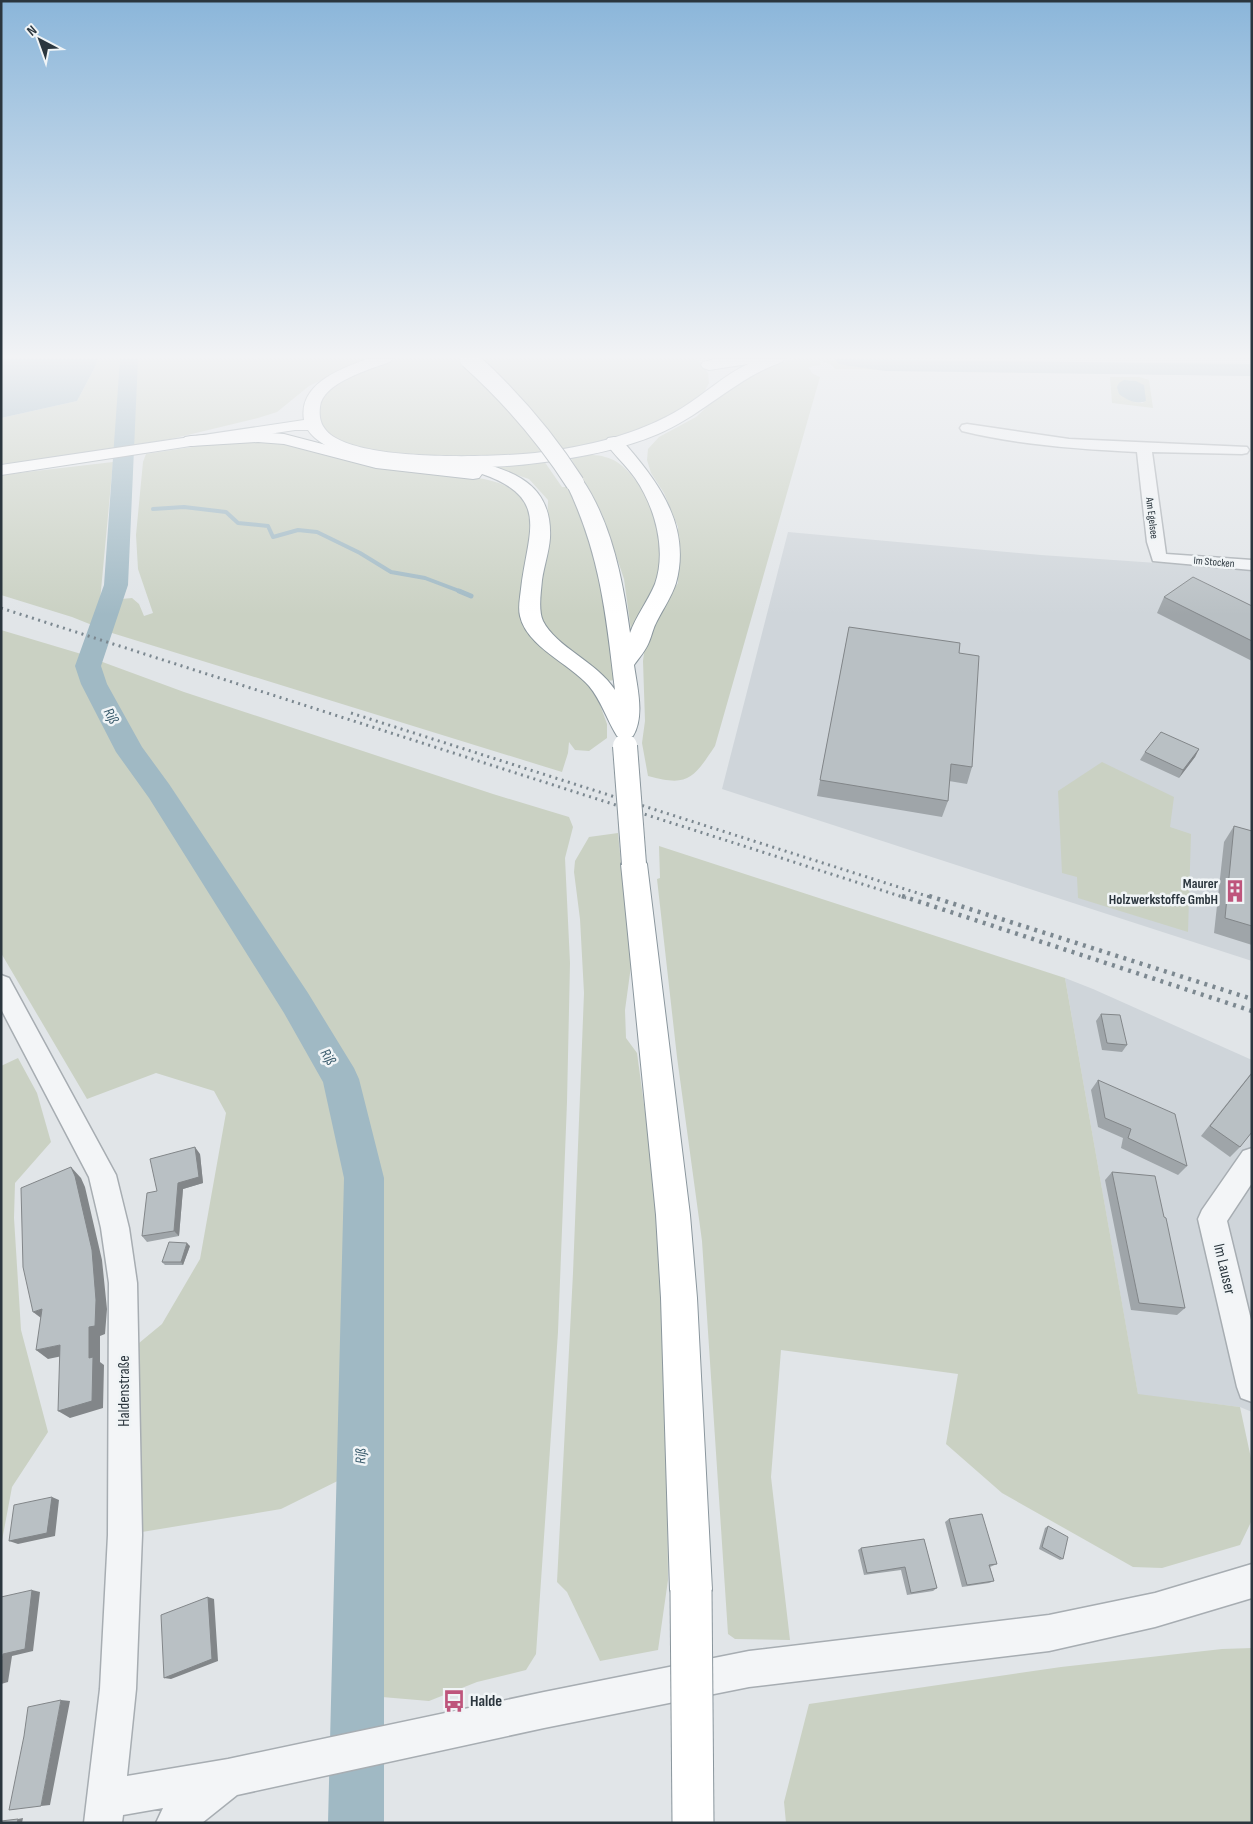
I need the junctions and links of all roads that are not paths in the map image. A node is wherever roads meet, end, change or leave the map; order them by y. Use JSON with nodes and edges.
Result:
{"nodes":[{"id":1,"x":172,"y":444,"type":"edge"},
{"id":2,"x":304,"y":444,"type":"edge"},
{"id":3,"x":337,"y":444,"type":"edge"},
{"id":4,"x":548,"y":444,"type":"edge"},
{"id":5,"x":606,"y":444,"type":"edge"},
{"id":6,"x":616,"y":444,"type":"edge"},
{"id":7,"x":1095,"y":444,"type":"edge"},
{"id":8,"x":1144,"y":448,"type":"junction"},
{"id":9,"x":1242,"y":450,"type":"dead end"},
{"id":10,"x":454,"y":462,"type":"junction"},
{"id":11,"x":1,"y":470,"type":"edge"},
{"id":12,"x":529,"y":494,"type":"junction"},
{"id":13,"x":1159,"y":558,"type":"joint"},
{"id":14,"x":1252,"y":565,"type":"edge"},
{"id":15,"x":623,"y":665,"type":"junction"},
{"id":16,"x":625,"y":738,"type":"junction"},
{"id":17,"x":1,"y":985,"type":"edge"},
{"id":18,"x":1252,"y":1160,"type":"edge"},
{"id":19,"x":1252,"y":1387,"type":"edge"},
{"id":20,"x":1252,"y":1581,"type":"edge"},
{"id":21,"x":228,"y":1778,"type":"junction"},
{"id":22,"x":105,"y":1811,"type":"edge"},
{"id":23,"x":693,"y":1822,"type":"edge"},
{"id":24,"x":175,"y":1823,"type":"edge"}],
"edges":[{"from":1,"to":11,"type":"main road"},
{"from":2,"to":12,"type":"main road"},
{"from":3,"to":10,"type":"main road"},
{"from":4,"to":15,"type":"main road","bridge":true},
{"from":5,"to":10,"type":"main road"},
{"from":6,"to":15,"type":"main road"},
{"from":7,"to":8,"type":"street"},
{"from":8,"to":9,"type":"street"},
{"from":8,"to":13,"type":"street","name":"Am Egelsee"},
{"from":10,"to":12,"type":"main road"},
{"from":12,"to":16,"type":"main road"},
{"from":13,"to":14,"type":"street","name":"Im Stocken"},
{"from":15,"to":16,"type":"main road"},
{"from":16,"to":23,"type":"main road","bridge":true},
{"from":17,"to":22,"type":"street","name":"Haldenstraße"},
{"from":18,"to":19,"type":"street","name":"Im Lauser"},
{"from":20,"to":21,"type":"street"},
{"from":21,"to":22,"type":"street"},
{"from":21,"to":24,"type":"street"}]}
